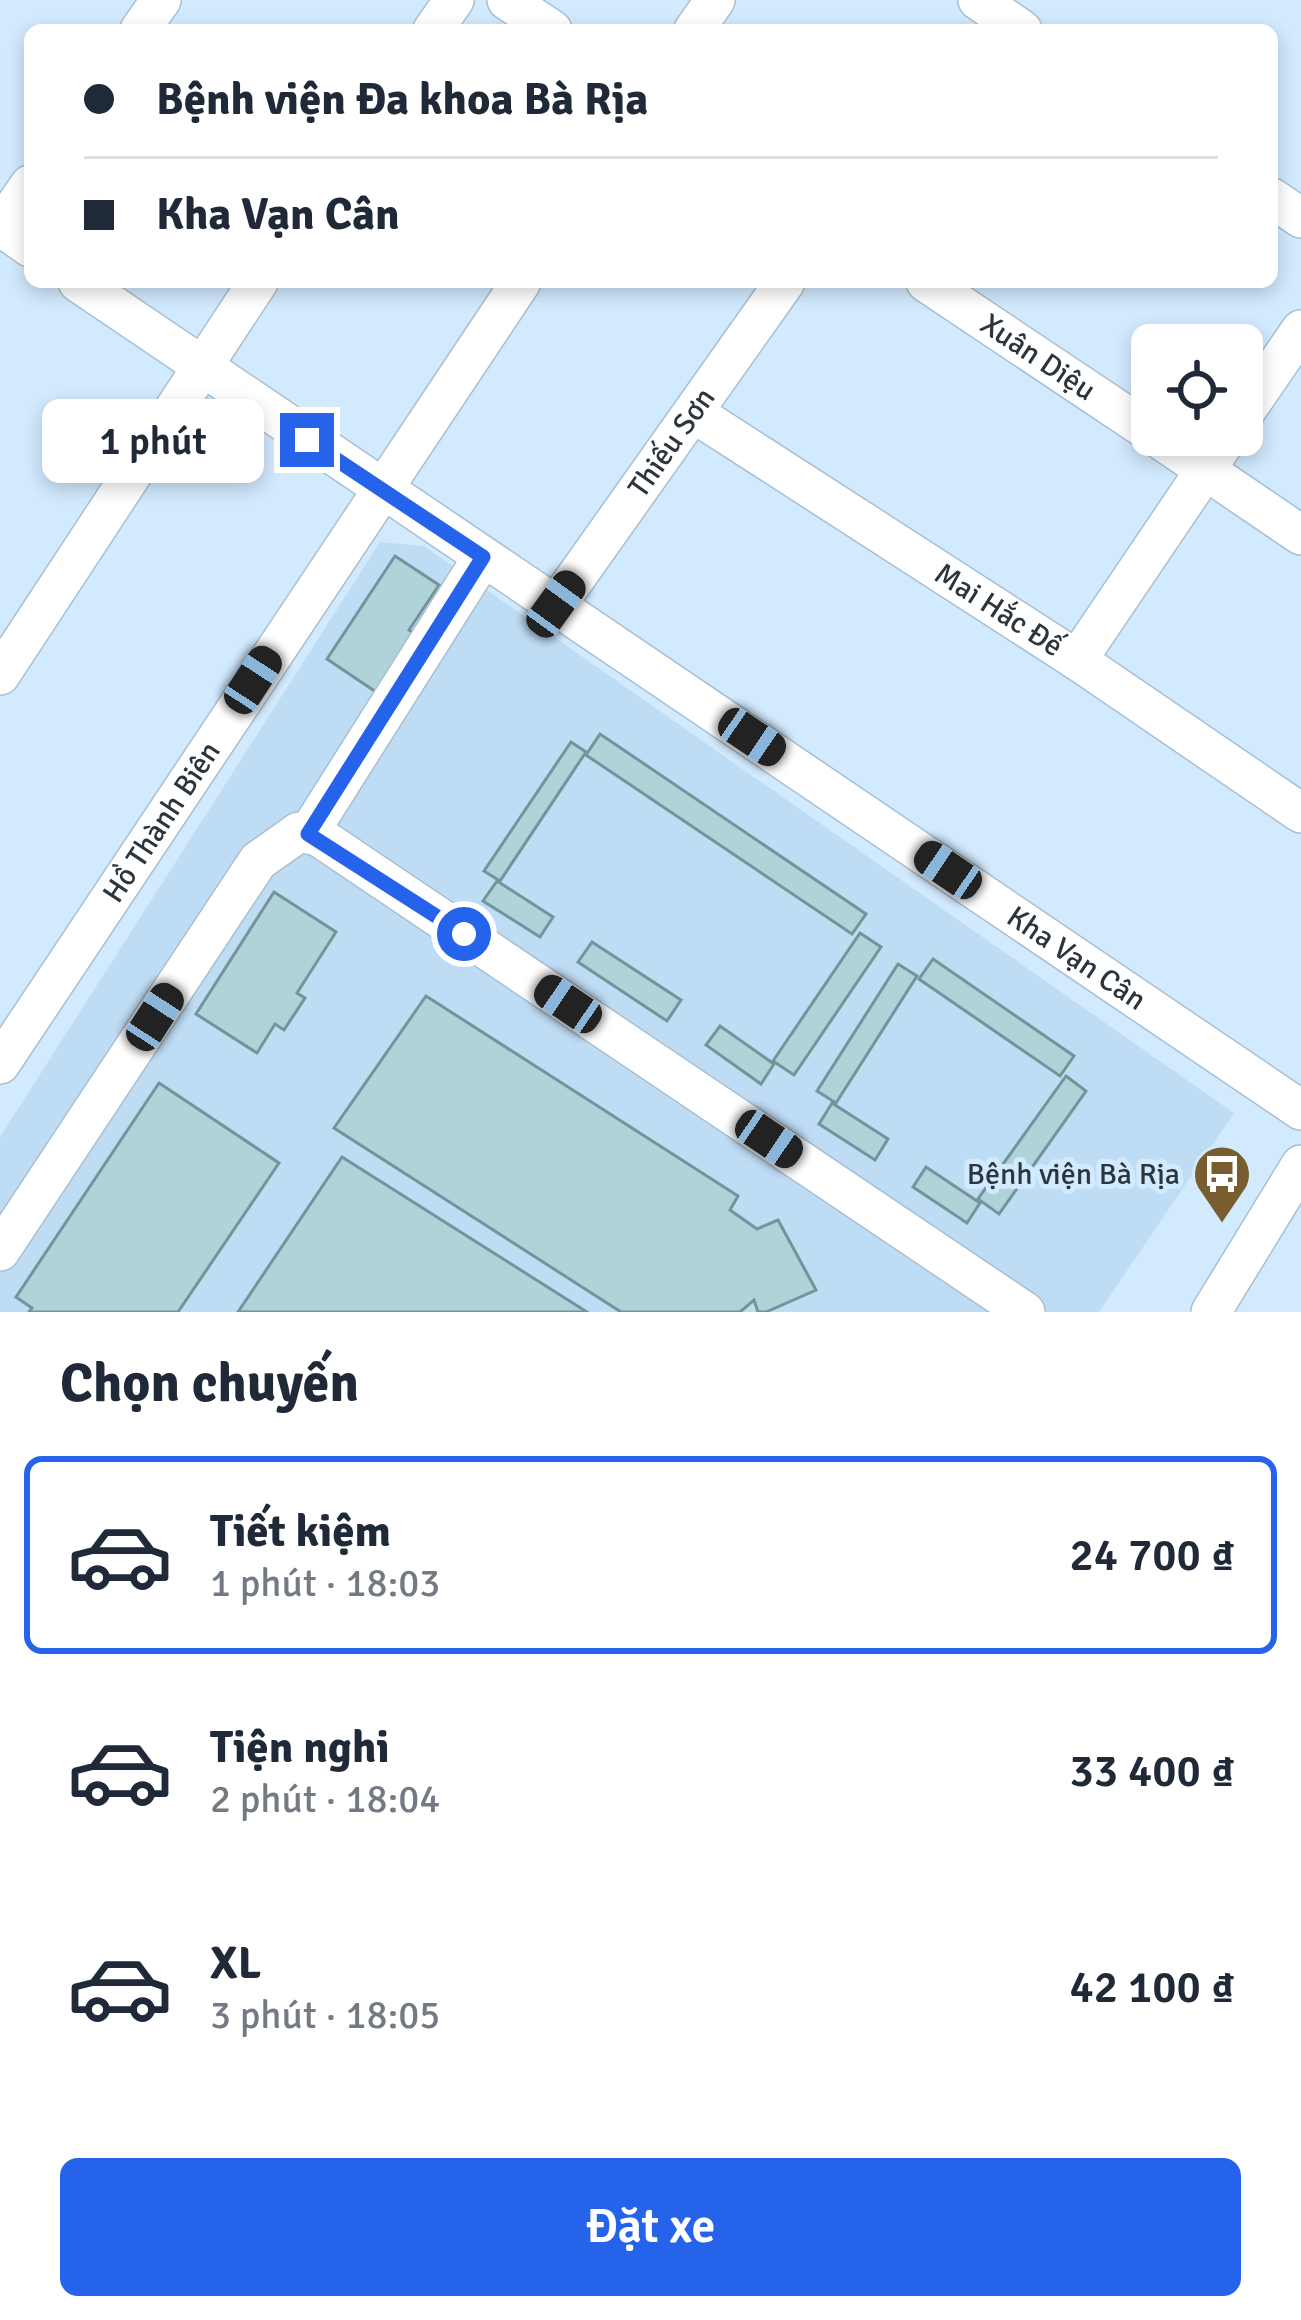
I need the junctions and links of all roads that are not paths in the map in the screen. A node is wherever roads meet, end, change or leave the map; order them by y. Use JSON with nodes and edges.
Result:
{"nodes":[{"id":1,"x":506,"y":0,"type":"edge"},
{"id":2,"x":978,"y":0,"type":"edge"},
{"id":3,"x":542,"y":24,"type":"edge"},
{"id":4,"x":1013,"y":24,"type":"edge"},
{"id":5,"x":24,"y":193,"type":"edge"},
{"id":6,"x":0,"y":227,"type":"edge"},
{"id":7,"x":86,"y":288,"type":"edge"},
{"id":8,"x":254,"y":288,"type":"edge"},
{"id":9,"x":517,"y":288,"type":"edge"},
{"id":10,"x":781,"y":288,"type":"edge"},
{"id":11,"x":935,"y":288,"type":"edge"},
{"id":12,"x":1301,"y":330,"type":"edge"},
{"id":13,"x":199,"y":368,"type":"junction"},
{"id":14,"x":1263,"y":385,"type":"edge"},
{"id":15,"x":694,"y":413,"type":"junction"},
{"id":16,"x":1131,"y":419,"type":"edge"},
{"id":17,"x":1186,"y":456,"type":"edge"},
{"id":18,"x":1214,"y":456,"type":"edge"},
{"id":19,"x":1205,"y":469,"type":"junction"},
{"id":20,"x":380,"y":488,"type":"junction"},
{"id":21,"x":1301,"y":535,"type":"edge"},
{"id":22,"x":483,"y":557,"type":"junction"},
{"id":23,"x":556,"y":604,"type":"junction"},
{"id":24,"x":1077,"y":660,"type":"junction"},
{"id":25,"x":0,"y":675,"type":"edge"},
{"id":26,"x":1301,"y":813,"type":"edge"},
{"id":27,"x":308,"y":834,"type":"junction"},
{"id":28,"x":0,"y":1064,"type":"edge"},
{"id":29,"x":1301,"y":1110,"type":"edge"},
{"id":30,"x":1301,"y":1165,"type":"edge"},
{"id":31,"x":0,"y":1252,"type":"edge"},
{"id":32,"x":1025,"y":1312,"type":"edge"},
{"id":33,"x":1210,"y":1312,"type":"edge"}],
"edges":[{"from":1,"to":3,"type":"street"},
{"from":2,"to":4,"type":"street"},
{"from":5,"to":6,"type":"street"},
{"from":7,"to":13,"type":"street","name":"Kha Vạn Cân"},
{"from":8,"to":13,"type":"street"},
{"from":9,"to":20,"type":"street","name":"Hồ Thành Biên"},
{"from":10,"to":15,"type":"street","name":"Thiếu Sơn"},
{"from":11,"to":16,"type":"street","name":"Xuân Diệu"},
{"from":12,"to":14,"type":"street"},
{"from":13,"to":20,"type":"street","name":"Kha Vạn Cân"},
{"from":13,"to":25,"type":"street"},
{"from":15,"to":23,"type":"street","name":"Thiếu Sơn"},
{"from":15,"to":24,"type":"street","name":"Mai Hắc Đế"},
{"from":17,"to":19,"type":"street","name":"Xuân Diệu"},
{"from":18,"to":19,"type":"street"},
{"from":19,"to":21,"type":"street","name":"Xuân Diệu"},
{"from":19,"to":24,"type":"street"},
{"from":20,"to":22,"type":"street","name":"Kha Vạn Cân"},
{"from":20,"to":28,"type":"street","name":"Hồ Thành Biên"},
{"from":22,"to":23,"type":"street","name":"Kha Vạn Cân"},
{"from":22,"to":27,"type":"street"},
{"from":23,"to":29,"type":"street","name":"Kha Vạn Cân"},
{"from":24,"to":26,"type":"street","name":"Mai Hắc Đế"},
{"from":27,"to":31,"type":"street"},
{"from":27,"to":32,"type":"street"},
{"from":30,"to":33,"type":"street"}]}
